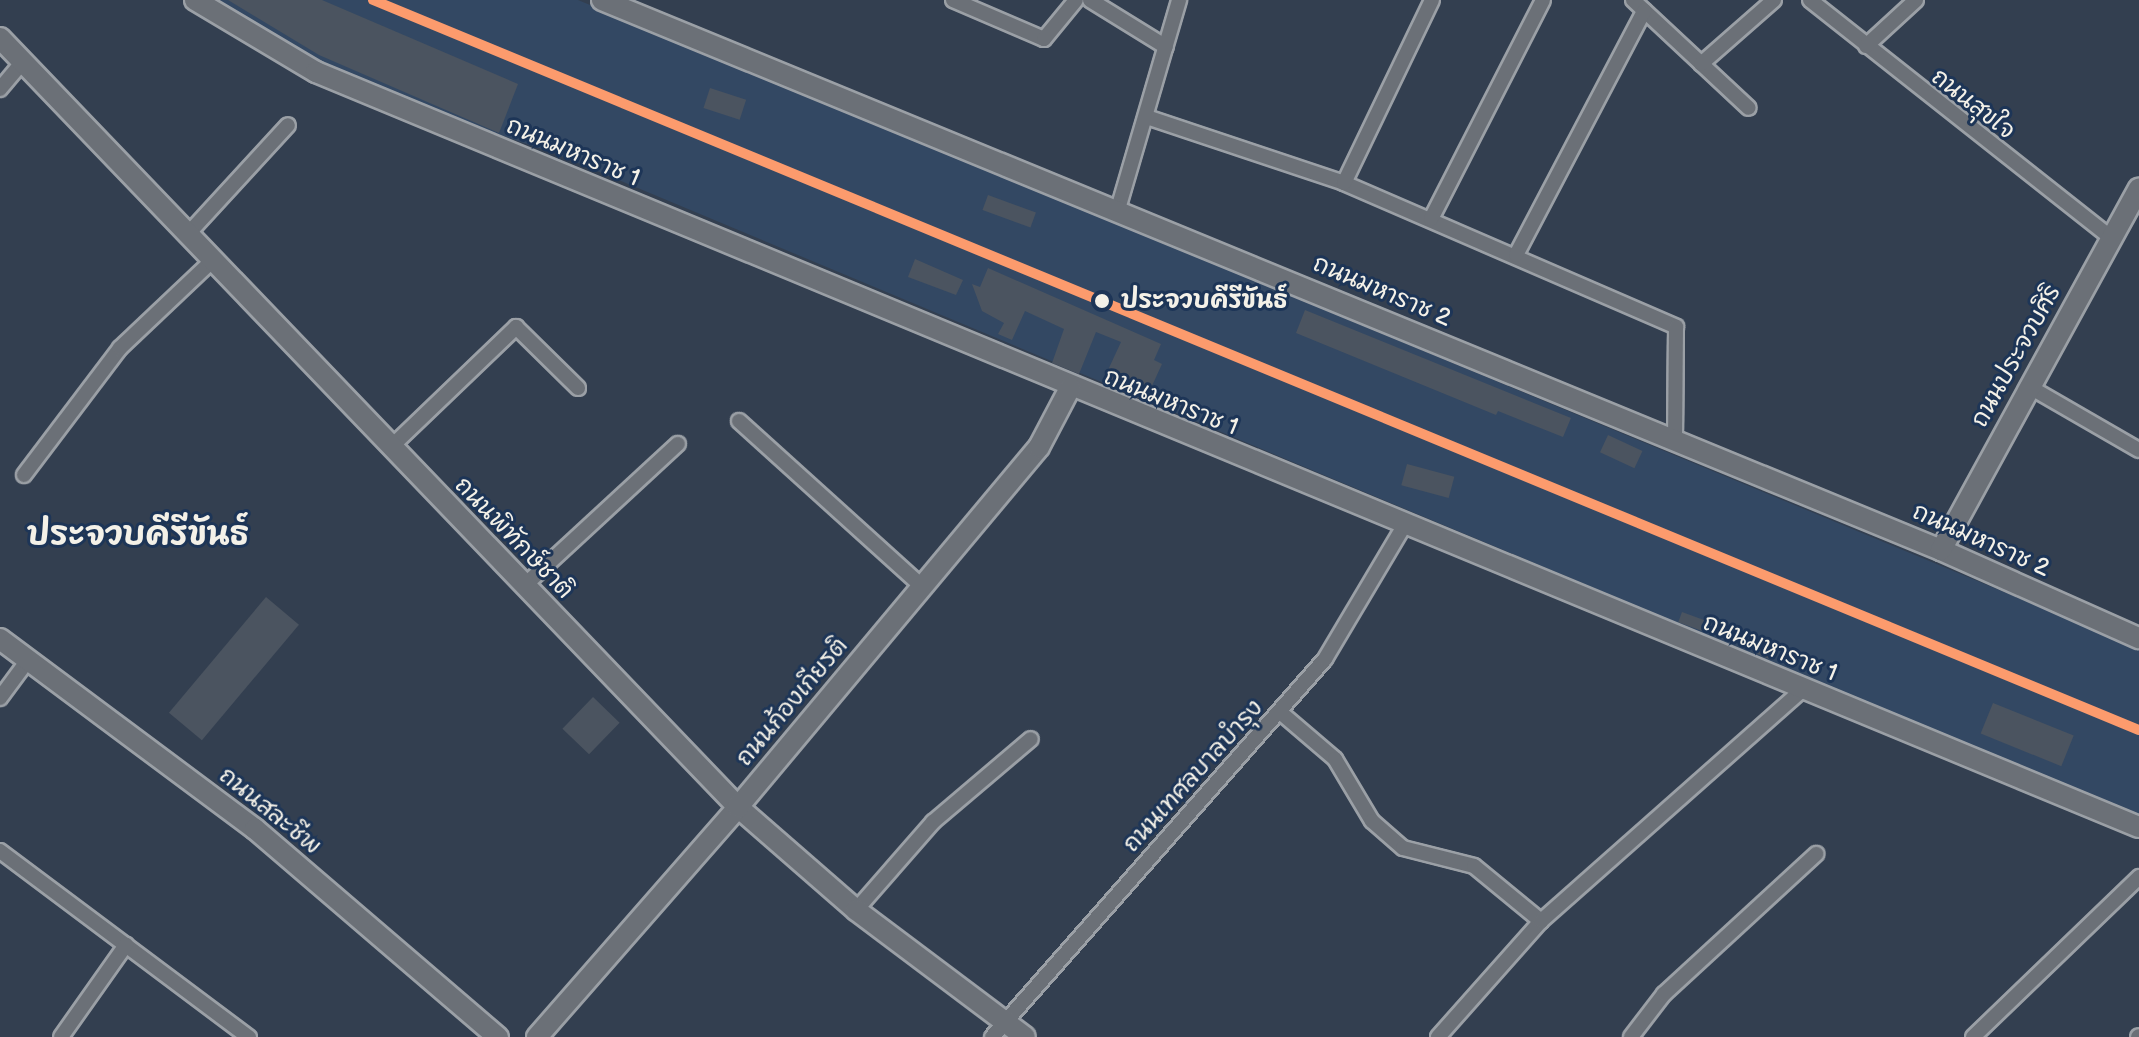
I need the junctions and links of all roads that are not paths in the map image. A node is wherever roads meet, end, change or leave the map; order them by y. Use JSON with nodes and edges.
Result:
{"nodes":[{"id":1,"x":195,"y":0,"type":"edge"},
{"id":2,"x":602,"y":0,"type":"edge"},
{"id":3,"x":953,"y":0,"type":"edge"},
{"id":4,"x":1076,"y":0,"type":"edge"},
{"id":5,"x":1090,"y":0,"type":"edge"},
{"id":6,"x":1179,"y":0,"type":"edge"},
{"id":7,"x":1432,"y":0,"type":"edge"},
{"id":8,"x":1543,"y":0,"type":"edge"},
{"id":9,"x":1633,"y":0,"type":"edge"},
{"id":10,"x":1774,"y":0,"type":"edge"},
{"id":11,"x":1810,"y":0,"type":"edge"},
{"id":12,"x":1916,"y":0,"type":"edge"},
{"id":13,"x":1644,"y":11,"type":"junction"},
{"id":14,"x":0,"y":38,"type":"edge"},
{"id":15,"x":1866,"y":46,"type":"junction"},
{"id":16,"x":1166,"y":47,"type":"junction"},
{"id":17,"x":23,"y":62,"type":"junction"},
{"id":18,"x":1701,"y":64,"type":"junction"},
{"id":19,"x":0,"y":89,"type":"edge"},
{"id":20,"x":1749,"y":108,"type":"dead end"},
{"id":21,"x":1147,"y":117,"type":"junction"},
{"id":22,"x":288,"y":125,"type":"dead end"},
{"id":23,"x":1344,"y":183,"type":"junction"},
{"id":24,"x":2139,"y":189,"type":"edge"},
{"id":25,"x":1118,"y":209,"type":"junction"},
{"id":26,"x":1431,"y":219,"type":"junction"},
{"id":27,"x":187,"y":235,"type":"junction"},
{"id":28,"x":2111,"y":238,"type":"junction"},
{"id":29,"x":1516,"y":255,"type":"junction"},
{"id":30,"x":212,"y":261,"type":"junction"},
{"id":31,"x":2028,"y":386,"type":"junction"},
{"id":32,"x":578,"y":388,"type":"dead end"},
{"id":33,"x":1070,"y":388,"type":"junction"},
{"id":34,"x":739,"y":421,"type":"dead end"},
{"id":35,"x":1675,"y":441,"type":"junction"},
{"id":36,"x":678,"y":444,"type":"dead end"},
{"id":37,"x":390,"y":448,"type":"junction"},
{"id":38,"x":2139,"y":450,"type":"edge"},
{"id":39,"x":24,"y":475,"type":"dead end"},
{"id":40,"x":1404,"y":526,"type":"junction"},
{"id":41,"x":1941,"y":550,"type":"junction"},
{"id":42,"x":525,"y":585,"type":"junction"},
{"id":43,"x":923,"y":587,"type":"junction"},
{"id":44,"x":2139,"y":638,"type":"edge"},
{"id":45,"x":0,"y":639,"type":"edge"},
{"id":46,"x":28,"y":660,"type":"junction"},
{"id":47,"x":1803,"y":689,"type":"junction"},
{"id":48,"x":0,"y":698,"type":"edge"},
{"id":49,"x":1280,"y":712,"type":"junction"},
{"id":50,"x":1031,"y":739,"type":"dead end"},
{"id":51,"x":738,"y":807,"type":"junction"},
{"id":52,"x":2139,"y":827,"type":"edge"},
{"id":53,"x":0,"y":851,"type":"edge"},
{"id":54,"x":1816,"y":854,"type":"dead end"},
{"id":55,"x":2139,"y":877,"type":"edge"},
{"id":56,"x":856,"y":910,"type":"junction"},
{"id":57,"x":1541,"y":921,"type":"junction"},
{"id":58,"x":126,"y":945,"type":"junction"},
{"id":59,"x":998,"y":1030,"type":"edge"},
{"id":60,"x":61,"y":1037,"type":"edge"},
{"id":61,"x":249,"y":1037,"type":"edge"},
{"id":62,"x":498,"y":1037,"type":"edge"},
{"id":63,"x":537,"y":1037,"type":"edge"},
{"id":64,"x":1025,"y":1037,"type":"edge"},
{"id":65,"x":1438,"y":1037,"type":"edge"},
{"id":66,"x":1631,"y":1037,"type":"edge"},
{"id":67,"x":1973,"y":1037,"type":"edge"}],
"edges":[{"from":1,"to":33,"type":"street","name":"ถนนมหาราช 1"},
{"from":2,"to":25,"type":"street","name":"ถนนมหาราช 2"},
{"from":3,"to":4,"type":"street"},
{"from":5,"to":16,"type":"street"},
{"from":6,"to":16,"type":"street"},
{"from":7,"to":23,"type":"street"},
{"from":8,"to":26,"type":"street"},
{"from":9,"to":13,"type":"street"},
{"from":10,"to":18,"type":"street"},
{"from":11,"to":15,"type":"street","name":"ถนนสุขใจ"},
{"from":12,"to":15,"type":"street"},
{"from":13,"to":18,"type":"street"},
{"from":13,"to":29,"type":"street"},
{"from":14,"to":17,"type":"street","name":"ถนนพิทักษ์ชาติ"},
{"from":15,"to":28,"type":"street","name":"ถนนสุขใจ"},
{"from":16,"to":21,"type":"street"},
{"from":17,"to":19,"type":"street"},
{"from":17,"to":27,"type":"street","name":"ถนนพิทักษ์ชาติ"},
{"from":18,"to":20,"type":"street"},
{"from":21,"to":23,"type":"street"},
{"from":21,"to":25,"type":"street"},
{"from":22,"to":27,"type":"street"},
{"from":23,"to":26,"type":"street"},
{"from":24,"to":28,"type":"street","name":"ถนนประจวบศิริ"},
{"from":25,"to":35,"type":"street","name":"ถนนมหาราช 2"},
{"from":26,"to":29,"type":"street"},
{"from":27,"to":30,"type":"street","name":"ถนนพิทักษ์ชาติ"},
{"from":28,"to":31,"type":"street","name":"ถนนประจวบศิริ"},
{"from":29,"to":35,"type":"street"},
{"from":30,"to":37,"type":"street","name":"ถนนพิทักษ์ชาติ"},
{"from":30,"to":39,"type":"street"},
{"from":31,"to":38,"type":"street"},
{"from":31,"to":41,"type":"street","name":"ถนนประจวบศิริ"},
{"from":32,"to":37,"type":"street"},
{"from":33,"to":40,"type":"street","name":"ถนนมหาราช 1"},
{"from":33,"to":43,"type":"street","name":"ถนนก้องเกียรติ"},
{"from":34,"to":43,"type":"street"},
{"from":35,"to":41,"type":"street","name":"ถนนมหาราช 2"},
{"from":36,"to":42,"type":"street"},
{"from":37,"to":42,"type":"street","name":"ถนนพิทักษ์ชาติ"},
{"from":40,"to":47,"type":"street","name":"ถนนมหาราช 1"},
{"from":40,"to":49,"type":"street","name":"ถนนเทศลบาลบำรุง"},
{"from":41,"to":44,"type":"street","name":"ถนนมหาราช 2"},
{"from":42,"to":51,"type":"street","name":"ถนนพิทักษ์ชาติ"},
{"from":43,"to":51,"type":"street","name":"ถนนก้องเกียรติ"},
{"from":45,"to":46,"type":"street","name":"ถนนสละชีพ"},
{"from":46,"to":48,"type":"street"},
{"from":46,"to":62,"type":"street","name":"ถนนสละชีพ"},
{"from":47,"to":52,"type":"street","name":"ถนนมหาราช 1"},
{"from":47,"to":57,"type":"street"},
{"from":49,"to":57,"type":"street"},
{"from":49,"to":59,"type":"street","name":"ถนนเทศลบาลบำรุง"},
{"from":50,"to":56,"type":"street"},
{"from":51,"to":56,"type":"street","name":"ถนนพิทักษ์ชาติ"},
{"from":51,"to":63,"type":"street","name":"ถนนก้องเกียรติ"},
{"from":53,"to":58,"type":"street"},
{"from":54,"to":66,"type":"street"},
{"from":55,"to":67,"type":"street"},
{"from":56,"to":59,"type":"street","name":"ถนนพิทักษ์ชาติ"},
{"from":57,"to":65,"type":"street"},
{"from":58,"to":60,"type":"street"},
{"from":58,"to":61,"type":"street"},
{"from":59,"to":64,"type":"street","name":"ถนนพิทักษ์ชาติ"}]}
